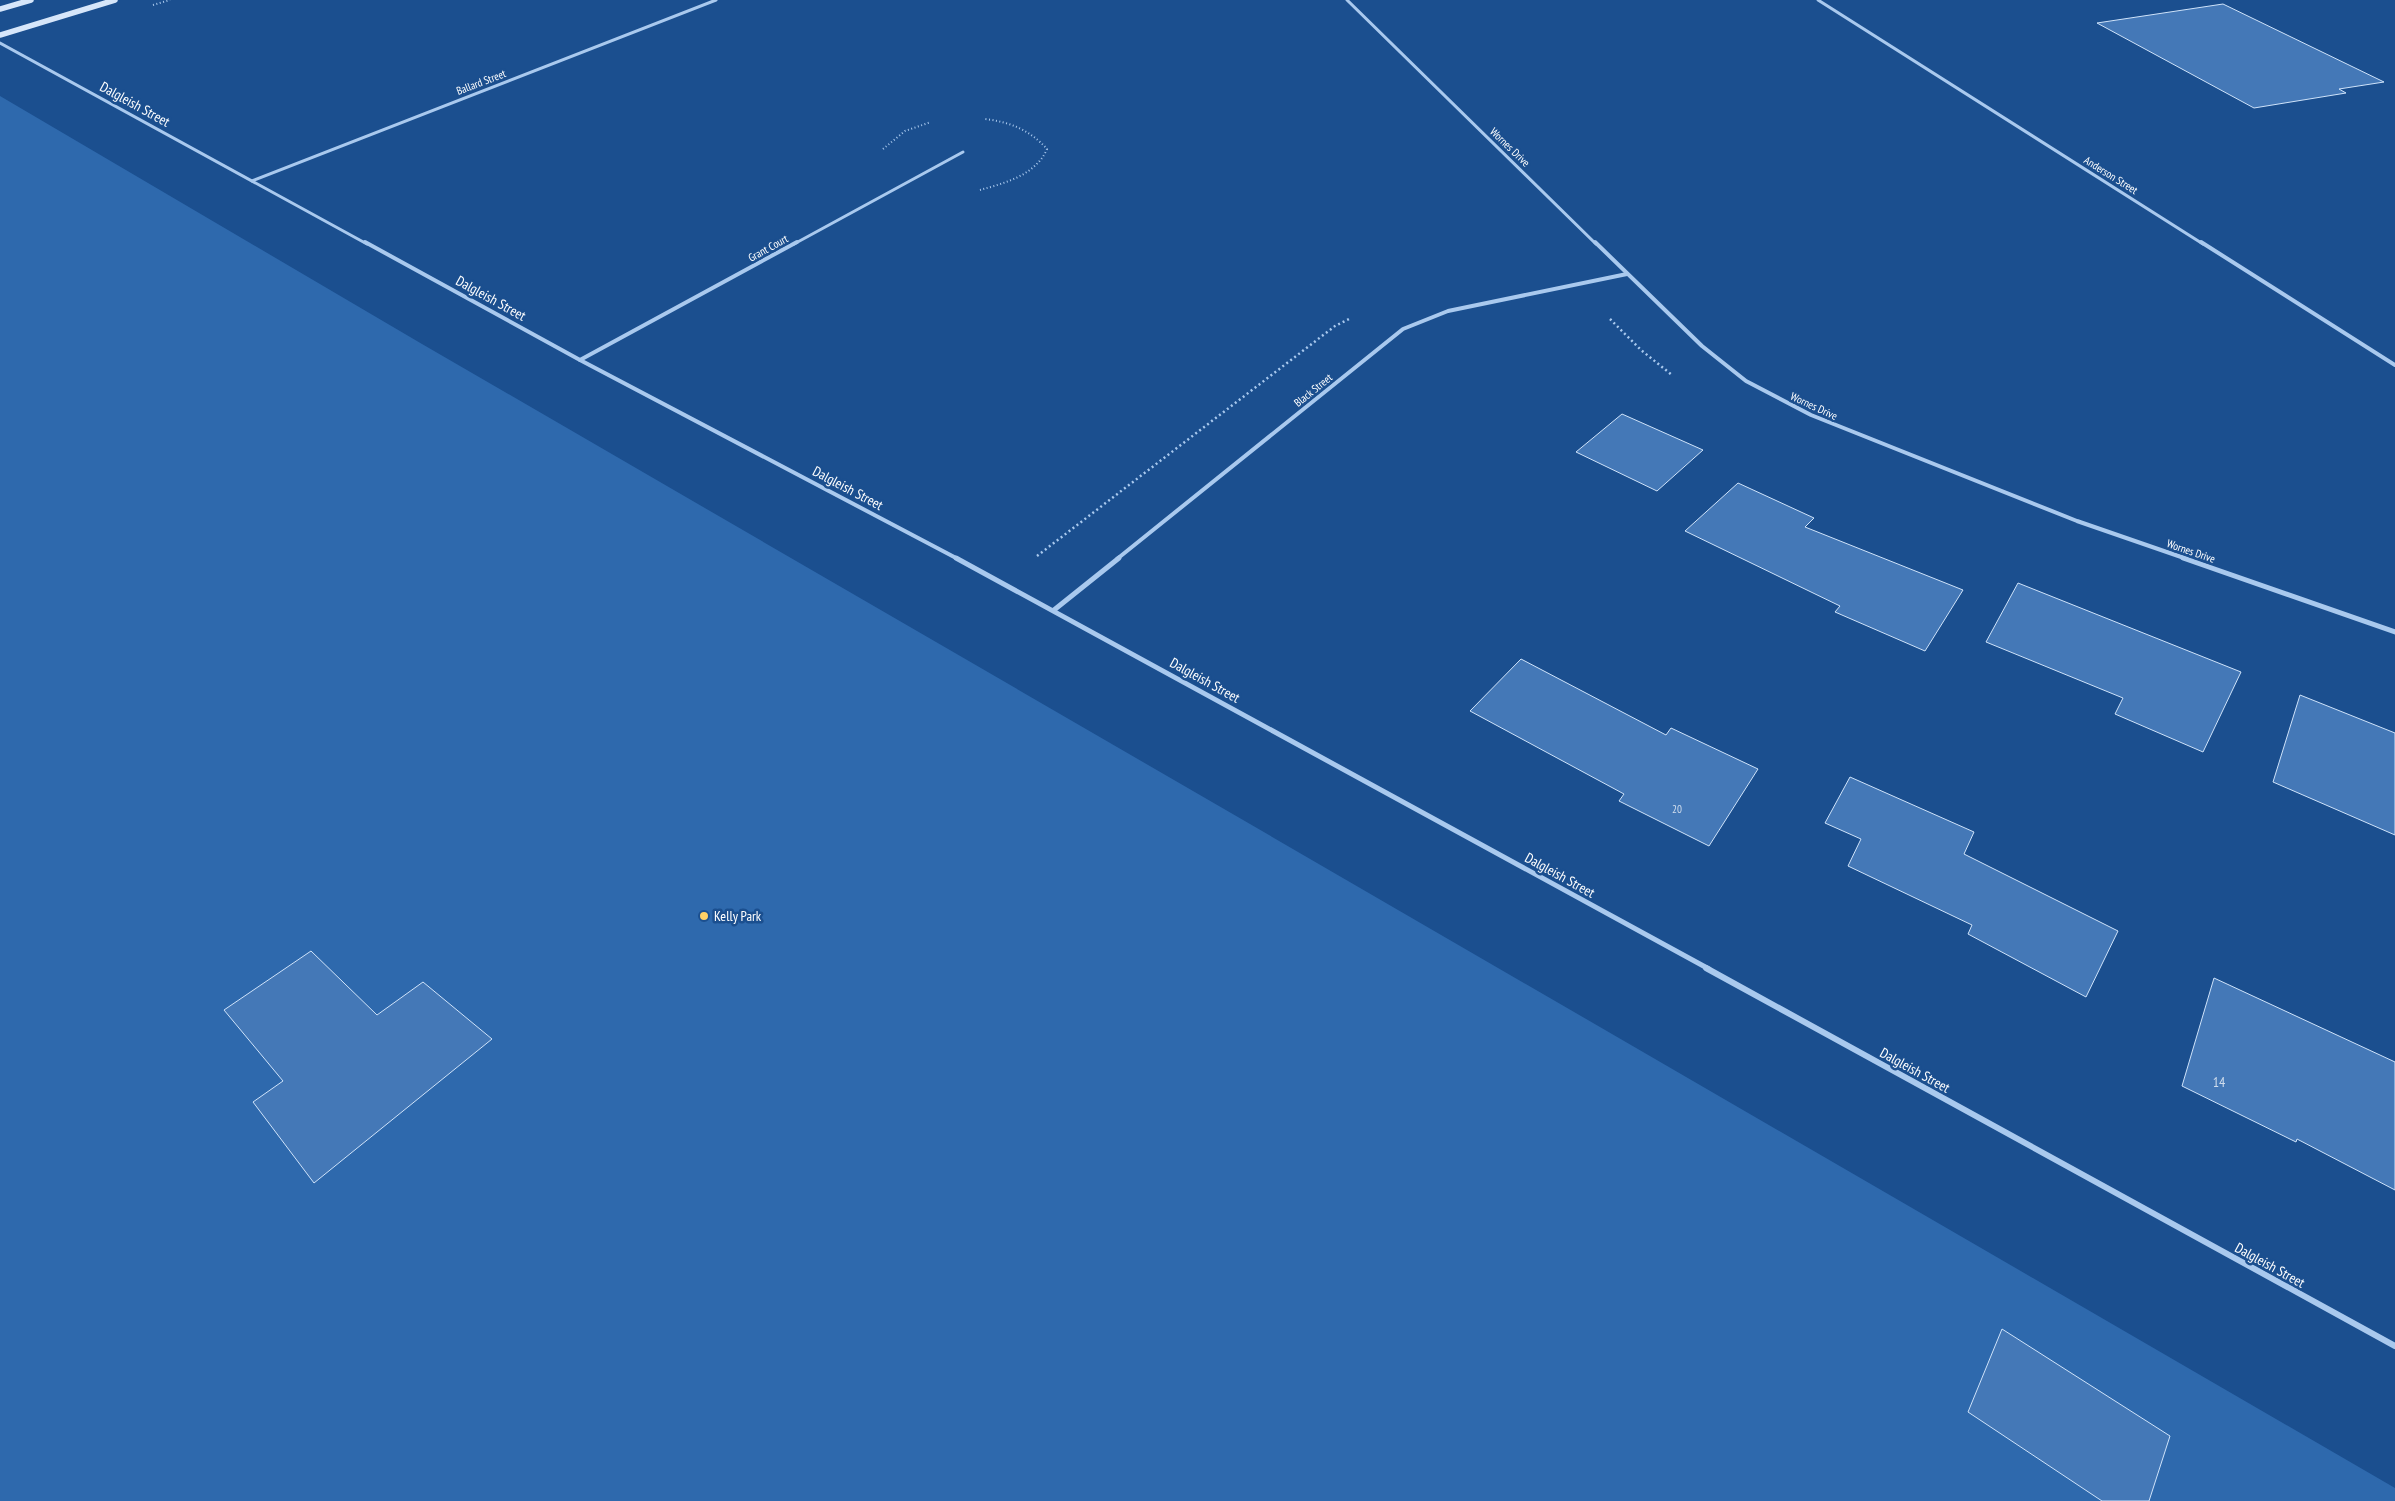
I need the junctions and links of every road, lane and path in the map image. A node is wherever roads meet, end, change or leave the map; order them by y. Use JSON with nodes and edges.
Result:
{"nodes":[{"id":1,"x":31,"y":0,"type":"edge"},
{"id":2,"x":115,"y":0,"type":"edge"},
{"id":3,"x":716,"y":0,"type":"edge"},
{"id":4,"x":1347,"y":0,"type":"edge"},
{"id":5,"x":1818,"y":0,"type":"edge"},
{"id":6,"x":0,"y":9,"type":"edge"},
{"id":7,"x":0,"y":35,"type":"edge"},
{"id":8,"x":0,"y":43,"type":"edge"},
{"id":9,"x":976,"y":118,"type":"dead end"},
{"id":10,"x":939,"y":121,"type":"dead end"},
{"id":11,"x":882,"y":151,"type":"dead end"},
{"id":12,"x":963,"y":152,"type":"dead end"},
{"id":13,"x":252,"y":181,"type":"junction"},
{"id":14,"x":978,"y":190,"type":"dead end"},
{"id":15,"x":1627,"y":274,"type":"junction"},
{"id":16,"x":580,"y":360,"type":"junction"},
{"id":17,"x":2395,"y":365,"type":"edge"},
{"id":18,"x":1054,"y":610,"type":"junction"},
{"id":19,"x":2395,"y":632,"type":"edge"},
{"id":20,"x":2395,"y":1346,"type":"edge"}],
"edges":[{"from":1,"to":6,"type":"main road"},
{"from":2,"to":7,"type":"main road"},
{"from":3,"to":13,"type":"street","name":"Ballard Street"},
{"from":4,"to":15,"type":"street","name":"Wornes Drive"},
{"from":5,"to":17,"type":"street","name":"Anderson Street"},
{"from":8,"to":13,"type":"street","name":"Dalgleish Street"},
{"from":9,"to":14,"type":"path"},
{"from":10,"to":11,"type":"path"},
{"from":12,"to":16,"type":"street","name":"Grant Court"},
{"from":13,"to":16,"type":"street","name":"Dalgleish Street"},
{"from":15,"to":18,"type":"street","name":"Black Street"},
{"from":15,"to":19,"type":"street","name":"Wornes Drive"},
{"from":16,"to":18,"type":"street","name":"Dalgleish Street"},
{"from":18,"to":20,"type":"street","name":"Dalgleish Street"}]}
